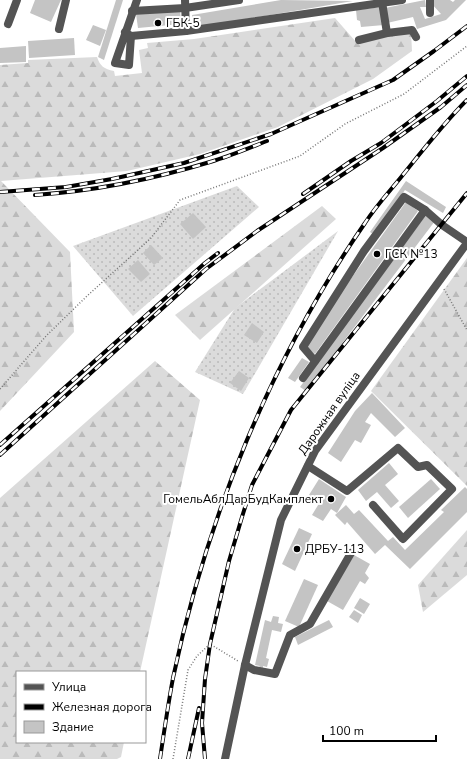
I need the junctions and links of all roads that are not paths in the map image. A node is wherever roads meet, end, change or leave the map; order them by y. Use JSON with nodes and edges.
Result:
{"nodes":[{"id":1,"x":17,"y":0,"type":"edge"},
{"id":2,"x":66,"y":0,"type":"edge"},
{"id":3,"x":137,"y":0,"type":"edge"},
{"id":4,"x":239,"y":0,"type":"edge"},
{"id":5,"x":402,"y":0,"type":"edge"},
{"id":6,"x":430,"y":0,"type":"edge"},
{"id":7,"x":382,"y":2,"type":"junction"},
{"id":8,"x":185,"y":4,"type":"edge"},
{"id":9,"x":132,"y":11,"type":"junction"},
{"id":10,"x":430,"y":13,"type":"dead end"},
{"id":11,"x":8,"y":24,"type":"dead end"},
{"id":12,"x":59,"y":29,"type":"dead end"},
{"id":13,"x":186,"y":31,"type":"junction"},
{"id":14,"x":387,"y":33,"type":"junction"},
{"id":15,"x":416,"y":38,"type":"dead end"},
{"id":16,"x":359,"y":40,"type":"dead end"},
{"id":17,"x":425,"y":210,"type":"junction"},
{"id":18,"x":467,"y":243,"type":"edge"},
{"id":19,"x":315,"y":361,"type":"junction"},
{"id":20,"x":303,"y":378,"type":"dead end"},
{"id":21,"x":308,"y":466,"type":"junction"},
{"id":22,"x":373,"y":505,"type":"dead end"},
{"id":23,"x":351,"y":553,"type":"dead end"},
{"id":24,"x":245,"y":665,"type":"junction"},
{"id":25,"x":225,"y":759,"type":"edge"}],
"edges":[{"from":1,"to":11,"type":"street"},
{"from":2,"to":12,"type":"street"},
{"from":3,"to":9,"type":"street"},
{"from":4,"to":8,"type":"street"},
{"from":5,"to":7,"type":"street"},
{"from":6,"to":10,"type":"street"},
{"from":7,"to":13,"type":"street"},
{"from":7,"to":14,"type":"street"},
{"from":8,"to":9,"type":"street"},
{"from":8,"to":13,"type":"street"},
{"from":9,"to":13,"type":"street"},
{"from":14,"to":15,"type":"street"},
{"from":14,"to":16,"type":"street"},
{"from":17,"to":18,"type":"street"},
{"from":17,"to":19,"type":"street"},
{"from":17,"to":19,"type":"street"},
{"from":18,"to":21,"type":"street","name":"Дарожная вуліца"},
{"from":19,"to":20,"type":"street"},
{"from":21,"to":22,"type":"street"},
{"from":21,"to":24,"type":"street","name":"Дарожная вуліца"},
{"from":23,"to":24,"type":"street"},
{"from":24,"to":25,"type":"street","name":"Дарожная вуліца"}]}
